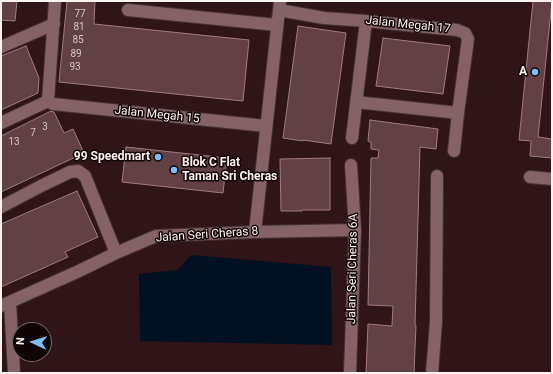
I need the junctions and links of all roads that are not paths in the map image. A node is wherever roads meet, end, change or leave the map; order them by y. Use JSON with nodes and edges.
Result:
{"nodes":[{"id":1,"x":55,"y":1,"type":"edge"},
{"id":2,"x":280,"y":6,"type":"edge"},
{"id":3,"x":128,"y":10,"type":"dead end"},
{"id":4,"x":366,"y":21,"type":"junction"},
{"id":5,"x":54,"y":24,"type":"junction"},
{"id":6,"x":277,"y":25,"type":"junction"},
{"id":7,"x":1,"y":47,"type":"edge"},
{"id":8,"x":48,"y":101,"type":"junction"},
{"id":9,"x":356,"y":102,"type":"junction"},
{"id":10,"x":458,"y":113,"type":"junction"},
{"id":11,"x":1,"y":123,"type":"edge"},
{"id":12,"x":266,"y":126,"type":"junction"},
{"id":13,"x":352,"y":138,"type":"dead end"},
{"id":14,"x":454,"y":151,"type":"dead end"},
{"id":15,"x":351,"y":165,"type":"dead end"},
{"id":16,"x":437,"y":176,"type":"dead end"},
{"id":17,"x":530,"y":177,"type":"dead end"},
{"id":18,"x":552,"y":179,"type":"edge"},
{"id":19,"x":1,"y":206,"type":"edge"},
{"id":20,"x":355,"y":230,"type":"junction"},
{"id":21,"x":254,"y":232,"type":"junction"},
{"id":22,"x":116,"y":253,"type":"junction"},
{"id":23,"x":5,"y":304,"type":"edge"},
{"id":24,"x":14,"y":373,"type":"edge"},
{"id":25,"x":350,"y":373,"type":"edge"},
{"id":26,"x":432,"y":373,"type":"edge"}],
"edges":[{"from":1,"to":5,"type":"street"},
{"from":2,"to":4,"type":"street","name":"Jalan Megah 17"},
{"from":2,"to":6,"type":"street"},
{"from":3,"to":6,"type":"street"},
{"from":4,"to":9,"type":"street"},
{"from":4,"to":10,"type":"street","name":"Jalan Megah 17"},
{"from":5,"to":7,"type":"street"},
{"from":5,"to":8,"type":"street"},
{"from":6,"to":12,"type":"street"},
{"from":8,"to":11,"type":"street"},
{"from":8,"to":12,"type":"street","name":"Jalan Megah 15"},
{"from":9,"to":10,"type":"street"},
{"from":9,"to":13,"type":"street"},
{"from":10,"to":14,"type":"street","name":"Jalan Megah 17"},
{"from":12,"to":21,"type":"street"},
{"from":15,"to":20,"type":"street","name":"Jalan Seri Cheras 6A"},
{"from":16,"to":26,"type":"street"},
{"from":17,"to":18,"type":"street"},
{"from":19,"to":22,"type":"street"},
{"from":20,"to":21,"type":"street","name":"Jalan Seri Cheras 8"},
{"from":20,"to":25,"type":"street","name":"Jalan Seri Cheras 6A"},
{"from":21,"to":22,"type":"street","name":"Jalan Seri Cheras 8"},
{"from":22,"to":23,"type":"street","name":"Jalan Seri Cheras 8"},
{"from":23,"to":24,"type":"street"}]}
